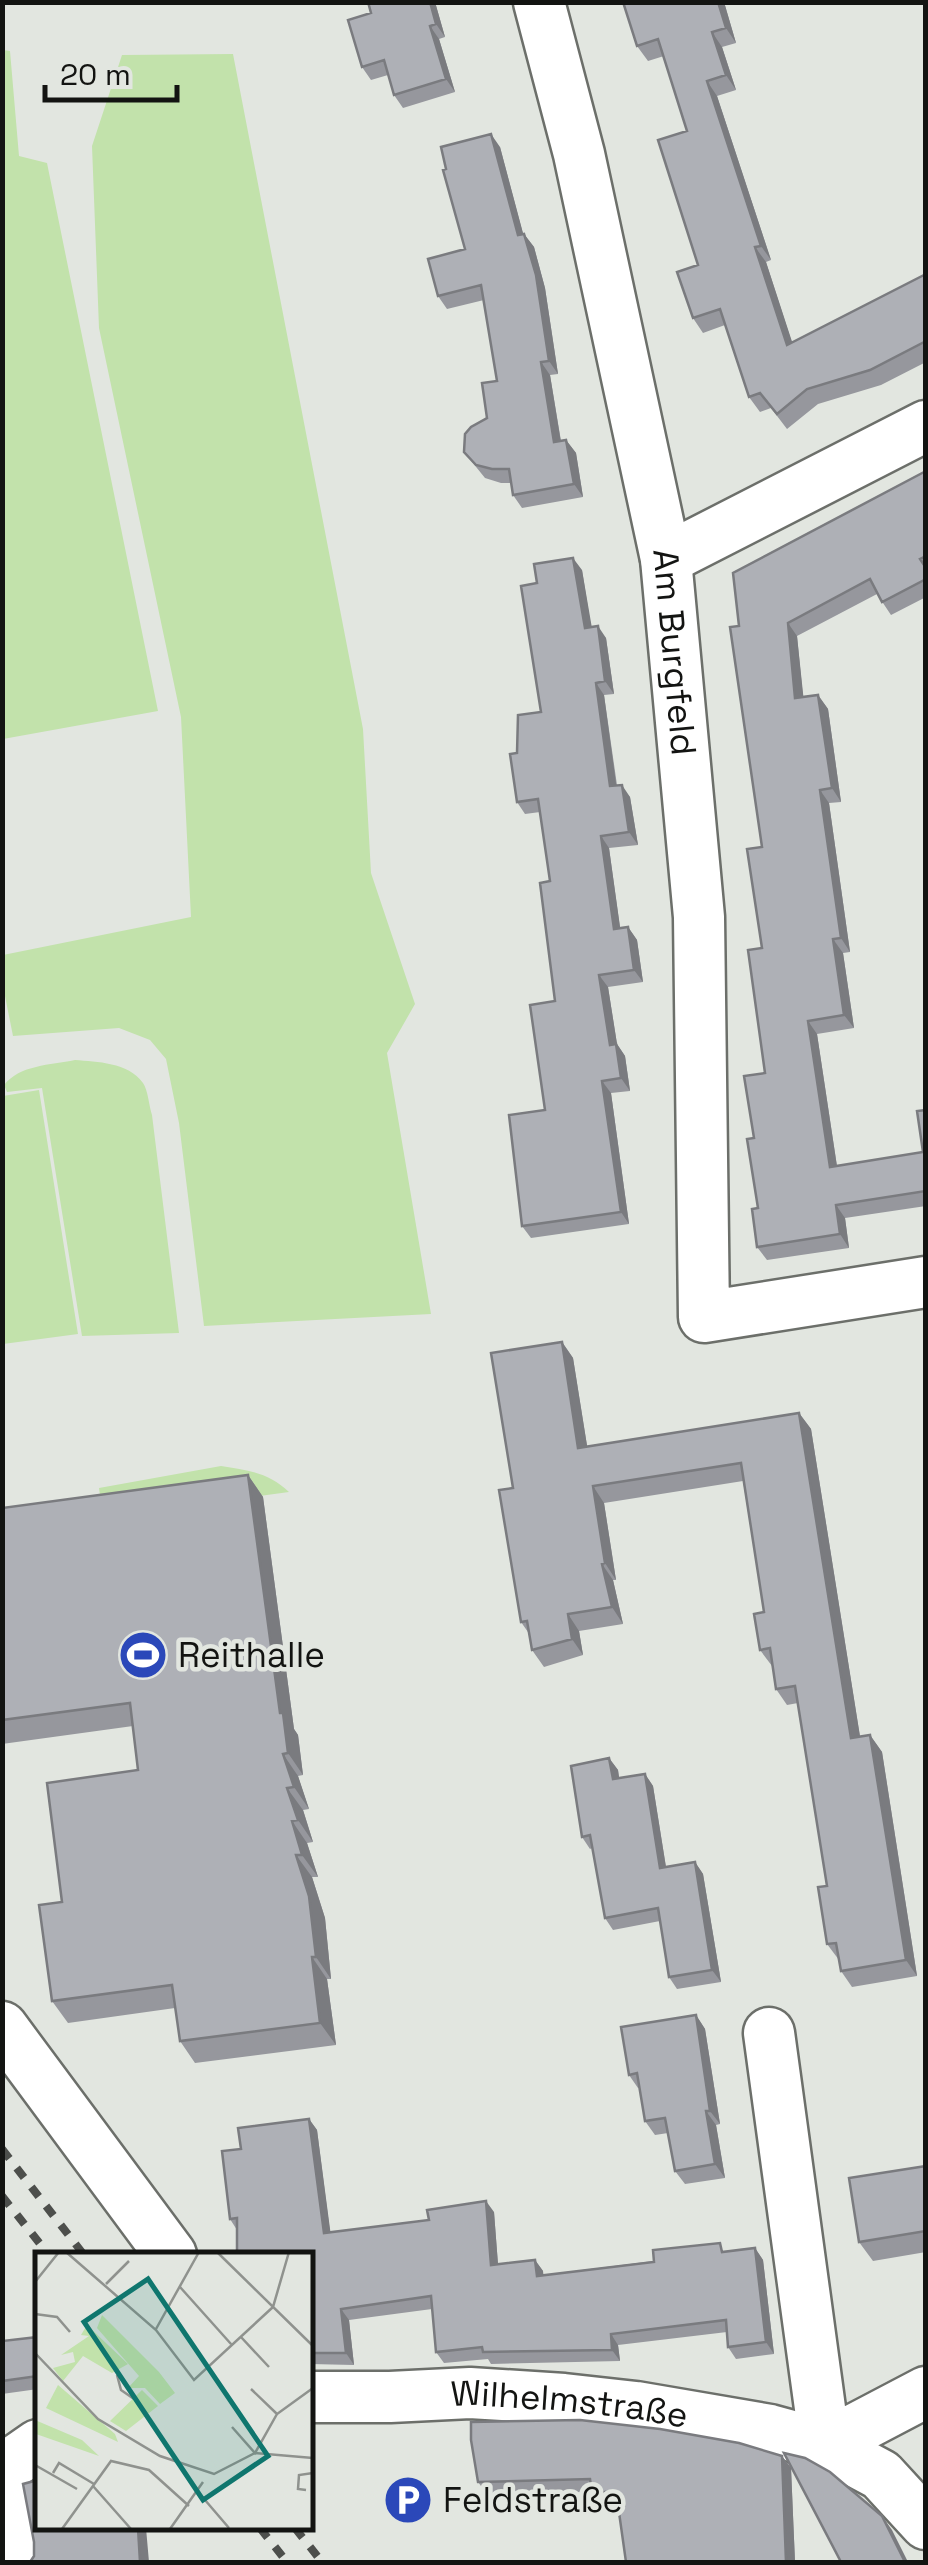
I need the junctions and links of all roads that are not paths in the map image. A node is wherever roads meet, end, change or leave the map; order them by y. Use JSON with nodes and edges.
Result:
{"nodes":[{"id":1,"x":538,"y":2,"type":"edge"},
{"id":2,"x":926,"y":426,"type":"edge"},
{"id":3,"x":666,"y":559,"type":"junction"},
{"id":4,"x":926,"y":1282,"type":"edge"},
{"id":5,"x":2,"y":2027,"type":"edge"},
{"id":6,"x":769,"y":2033,"type":"dead end"},
{"id":7,"x":169,"y":2252,"type":"edge"},
{"id":8,"x":926,"y":2392,"type":"edge"},
{"id":9,"x":312,"y":2396,"type":"edge"},
{"id":10,"x":825,"y":2445,"type":"junction"},
{"id":11,"x":35,"y":2447,"type":"edge"},
{"id":12,"x":2,"y":2470,"type":"edge"},
{"id":13,"x":2,"y":2494,"type":"edge"},
{"id":14,"x":926,"y":2524,"type":"edge"},
{"id":15,"x":16,"y":2562,"type":"edge"}],
"edges":[{"from":1,"to":3,"type":"street","name":"Am Burgfeld"},
{"from":2,"to":3,"type":"street"},
{"from":3,"to":4,"type":"street","name":"Am Burgfeld"},
{"from":5,"to":7,"type":"street"},
{"from":6,"to":10,"type":"street"},
{"from":8,"to":10,"type":"street"},
{"from":9,"to":10,"type":"street","name":"Wilhelmstraße"},
{"from":10,"to":14,"type":"street","name":"Wilhelmstraße"},
{"from":11,"to":12,"type":"street"},
{"from":13,"to":15,"type":"street"}]}
